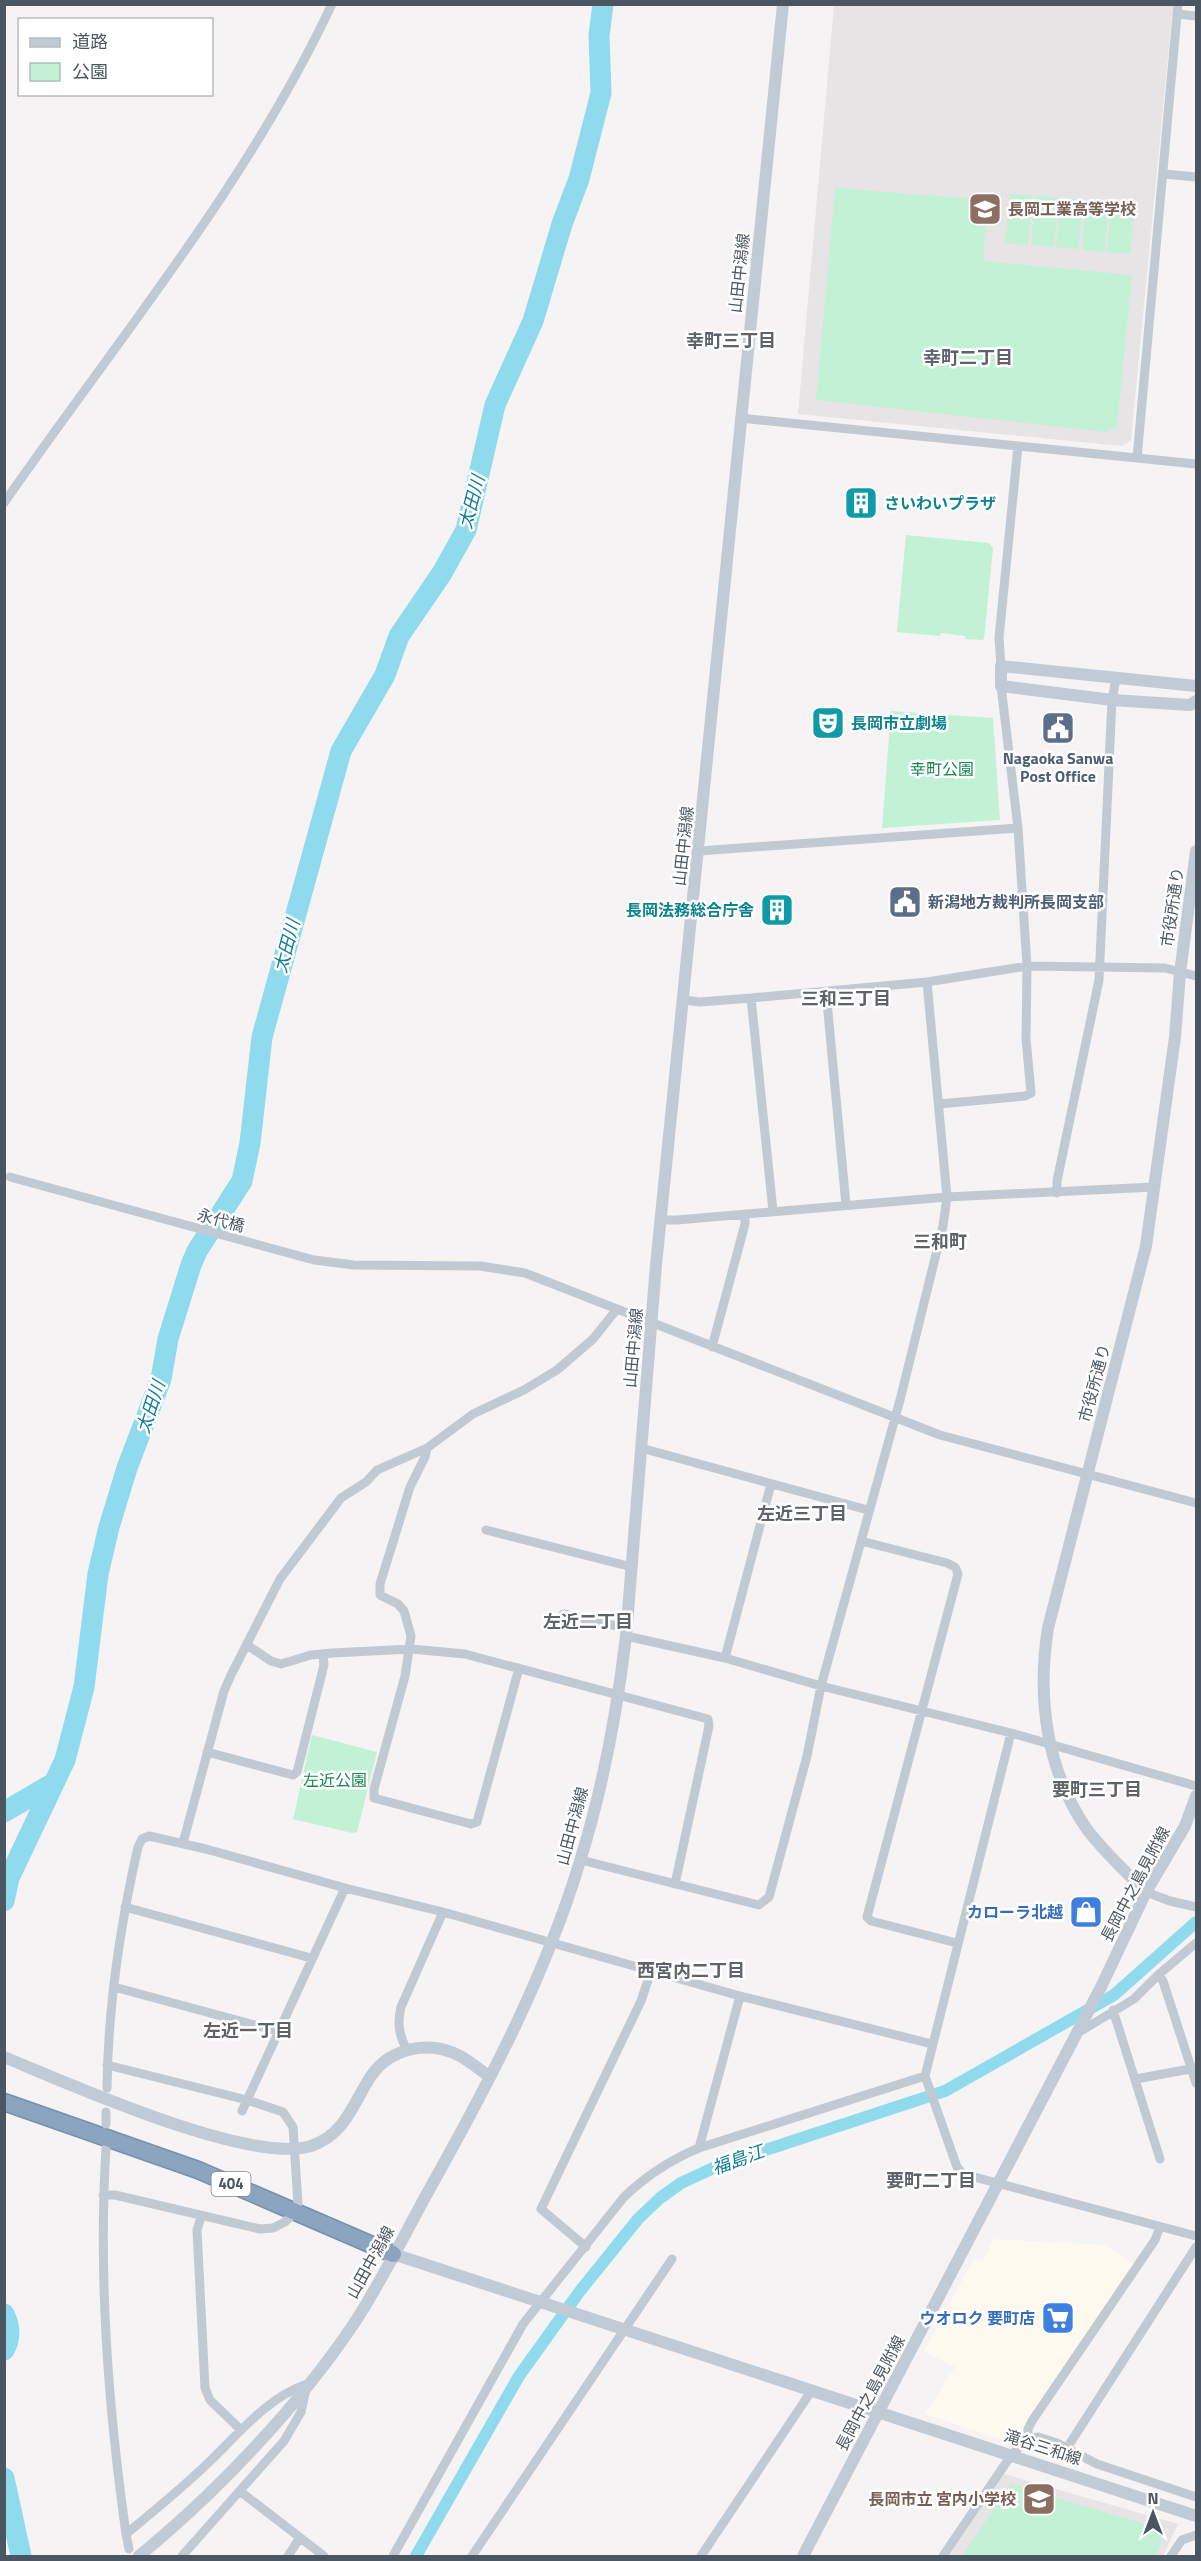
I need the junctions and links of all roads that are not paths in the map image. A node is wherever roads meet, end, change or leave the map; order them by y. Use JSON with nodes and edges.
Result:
{"nodes":[{"id":1,"x":332,"y":4,"type":"edge"},
{"id":2,"x":783,"y":4,"type":"edge"},
{"id":3,"x":1178,"y":9,"type":"edge"},
{"id":4,"x":1197,"y":16,"type":"edge"},
{"id":5,"x":1164,"y":174,"type":"junction"},
{"id":6,"x":1197,"y":177,"type":"edge"},
{"id":7,"x":741,"y":418,"type":"junction"},
{"id":8,"x":1018,"y":446,"type":"junction"},
{"id":9,"x":1137,"y":458,"type":"junction"},
{"id":10,"x":1197,"y":464,"type":"edge"},
{"id":11,"x":4,"y":503,"type":"edge"},
{"id":12,"x":1001,"y":666,"type":"junction"},
{"id":13,"x":1116,"y":679,"type":"junction"},
{"id":14,"x":1001,"y":686,"type":"junction"},
{"id":15,"x":1197,"y":686,"type":"edge"},
{"id":16,"x":1112,"y":699,"type":"junction"},
{"id":17,"x":1197,"y":701,"type":"edge"},
{"id":18,"x":1018,"y":828,"type":"junction"},
{"id":19,"x":699,"y":851,"type":"junction"},
{"id":20,"x":1197,"y":851,"type":"edge"},
{"id":21,"x":1027,"y":966,"type":"junction"},
{"id":22,"x":1100,"y":967,"type":"junction"},
{"id":23,"x":1180,"y":973,"type":"junction"},
{"id":24,"x":1197,"y":976,"type":"edge"},
{"id":25,"x":927,"y":982,"type":"junction"},
{"id":26,"x":826,"y":992,"type":"junction"},
{"id":27,"x":751,"y":998,"type":"junction"},
{"id":28,"x":684,"y":1000,"type":"junction"},
{"id":29,"x":939,"y":1104,"type":"junction"},
{"id":30,"x":10,"y":1177,"type":"dead end"},
{"id":31,"x":1154,"y":1187,"type":"junction"},
{"id":32,"x":1057,"y":1193,"type":"junction"},
{"id":33,"x":947,"y":1197,"type":"junction"},
{"id":34,"x":846,"y":1205,"type":"junction"},
{"id":35,"x":773,"y":1211,"type":"junction"},
{"id":36,"x":745,"y":1214,"type":"junction"},
{"id":37,"x":661,"y":1220,"type":"junction"},
{"id":38,"x":617,"y":1309,"type":"junction"},
{"id":39,"x":651,"y":1323,"type":"junction"},
{"id":40,"x":712,"y":1347,"type":"junction"},
{"id":41,"x":895,"y":1417,"type":"junction"},
{"id":42,"x":428,"y":1448,"type":"junction"},
{"id":43,"x":641,"y":1448,"type":"junction"},
{"id":44,"x":1087,"y":1473,"type":"junction"},
{"id":45,"x":771,"y":1484,"type":"junction"},
{"id":46,"x":1197,"y":1503,"type":"edge"},
{"id":47,"x":868,"y":1510,"type":"junction"},
{"id":48,"x":486,"y":1530,"type":"dead end"},
{"id":49,"x":861,"y":1541,"type":"junction"},
{"id":50,"x":632,"y":1567,"type":"junction"},
{"id":51,"x":563,"y":1614,"type":"dead end"},
{"id":52,"x":626,"y":1632,"type":"junction"},
{"id":53,"x":247,"y":1645,"type":"junction"},
{"id":54,"x":411,"y":1649,"type":"junction"},
{"id":55,"x":323,"y":1654,"type":"junction"},
{"id":56,"x":725,"y":1658,"type":"junction"},
{"id":57,"x":519,"y":1668,"type":"junction"},
{"id":58,"x":822,"y":1686,"type":"junction"},
{"id":59,"x":619,"y":1695,"type":"junction"},
{"id":60,"x":921,"y":1711,"type":"junction"},
{"id":61,"x":1011,"y":1733,"type":"junction"},
{"id":62,"x":1050,"y":1745,"type":"junction"},
{"id":63,"x":207,"y":1752,"type":"junction"},
{"id":64,"x":1197,"y":1786,"type":"edge"},
{"id":65,"x":1197,"y":1796,"type":"edge"},
{"id":66,"x":183,"y":1843,"type":"junction"},
{"id":67,"x":581,"y":1860,"type":"junction"},
{"id":68,"x":675,"y":1884,"type":"junction"},
{"id":69,"x":345,"y":1888,"type":"junction"},
{"id":70,"x":1146,"y":1892,"type":"junction"},
{"id":71,"x":1193,"y":1906,"type":"edge"},
{"id":72,"x":124,"y":1907,"type":"junction"},
{"id":73,"x":443,"y":1912,"type":"junction"},
{"id":74,"x":552,"y":1942,"type":"junction"},
{"id":75,"x":957,"y":1943,"type":"junction"},
{"id":76,"x":1197,"y":1943,"type":"edge"},
{"id":77,"x":312,"y":1958,"type":"junction"},
{"id":78,"x":651,"y":1971,"type":"junction"},
{"id":79,"x":1158,"y":1974,"type":"junction"},
{"id":80,"x":114,"y":1987,"type":"junction"},
{"id":81,"x":740,"y":1996,"type":"junction"},
{"id":82,"x":1113,"y":2010,"type":"junction"},
{"id":83,"x":277,"y":2031,"type":"junction"},
{"id":84,"x":1076,"y":2034,"type":"junction"},
{"id":85,"x":932,"y":2044,"type":"junction"},
{"id":86,"x":406,"y":2050,"type":"junction"},
{"id":87,"x":4,"y":2057,"type":"edge"},
{"id":88,"x":107,"y":2065,"type":"junction"},
{"id":89,"x":1194,"y":2068,"type":"edge"},
{"id":90,"x":490,"y":2077,"type":"junction"},
{"id":91,"x":1136,"y":2079,"type":"junction"},
{"id":92,"x":927,"y":2081,"type":"junction"},
{"id":93,"x":1197,"y":2083,"type":"edge"},
{"id":94,"x":107,"y":2088,"type":"dead end"},
{"id":95,"x":247,"y":2100,"type":"junction"},
{"id":96,"x":4,"y":2102,"type":"edge"},
{"id":97,"x":242,"y":2111,"type":"dead end"},
{"id":98,"x":106,"y":2112,"type":"dead end"},
{"id":99,"x":106,"y":2124,"type":"dead end"},
{"id":100,"x":106,"y":2148,"type":"dead end"},
{"id":101,"x":699,"y":2148,"type":"junction"},
{"id":102,"x":295,"y":2149,"type":"junction"},
{"id":103,"x":1160,"y":2159,"type":"dead end"},
{"id":104,"x":998,"y":2183,"type":"junction"},
{"id":105,"x":103,"y":2195,"type":"junction"},
{"id":106,"x":296,"y":2211,"type":"junction"},
{"id":107,"x":201,"y":2217,"type":"junction"},
{"id":108,"x":1160,"y":2227,"type":"junction"},
{"id":109,"x":1197,"y":2236,"type":"edge"},
{"id":110,"x":586,"y":2247,"type":"junction"},
{"id":111,"x":1197,"y":2247,"type":"edge"},
{"id":112,"x":393,"y":2254,"type":"junction"},
{"id":113,"x":672,"y":2259,"type":"dead end"},
{"id":114,"x":543,"y":2304,"type":"junction"},
{"id":115,"x":625,"y":2330,"type":"junction"},
{"id":116,"x":308,"y":2384,"type":"junction"},
{"id":117,"x":812,"y":2390,"type":"junction"},
{"id":118,"x":878,"y":2414,"type":"junction"},
{"id":119,"x":241,"y":2430,"type":"junction"},
{"id":120,"x":1028,"y":2439,"type":"junction"},
{"id":121,"x":1067,"y":2448,"type":"junction"},
{"id":122,"x":1012,"y":2454,"type":"junction"},
{"id":123,"x":241,"y":2492,"type":"junction"},
{"id":124,"x":1197,"y":2497,"type":"edge"},
{"id":125,"x":1197,"y":2516,"type":"edge"},
{"id":126,"x":126,"y":2534,"type":"junction"},
{"id":127,"x":1197,"y":2535,"type":"edge"},
{"id":128,"x":299,"y":2539,"type":"junction"},
{"id":129,"x":134,"y":2553,"type":"edge"},
{"id":130,"x":183,"y":2556,"type":"edge"},
{"id":131,"x":288,"y":2556,"type":"edge"},
{"id":132,"x":324,"y":2556,"type":"edge"},
{"id":133,"x":393,"y":2556,"type":"edge"},
{"id":134,"x":472,"y":2556,"type":"edge"},
{"id":135,"x":701,"y":2556,"type":"edge"},
{"id":136,"x":803,"y":2556,"type":"edge"},
{"id":137,"x":943,"y":2556,"type":"edge"},
{"id":138,"x":1171,"y":2556,"type":"edge"}],
"edges":[{"from":1,"to":11,"type":"street"},
{"from":2,"to":7,"type":"main road","name":"山田中潟線"},
{"from":3,"to":4,"type":"street"},
{"from":3,"to":5,"type":"street"},
{"from":5,"to":6,"type":"street"},
{"from":5,"to":9,"type":"street"},
{"from":7,"to":8,"type":"street"},
{"from":7,"to":19,"type":"main road","name":"山田中潟線"},
{"from":8,"to":9,"type":"street"},
{"from":8,"to":12,"type":"street"},
{"from":9,"to":10,"type":"street"},
{"from":12,"to":13,"type":"main road"},
{"from":12,"to":14,"type":"main road"},
{"from":13,"to":15,"type":"main road"},
{"from":13,"to":16,"type":"street"},
{"from":14,"to":16,"type":"main road"},
{"from":14,"to":18,"type":"street"},
{"from":16,"to":17,"type":"main road"},
{"from":16,"to":22,"type":"street"},
{"from":18,"to":19,"type":"street"},
{"from":18,"to":21,"type":"street"},
{"from":19,"to":28,"type":"main road","name":"山田中潟線"},
{"from":20,"to":23,"type":"main road","name":"市役所通り"},
{"from":21,"to":22,"type":"street"},
{"from":21,"to":25,"type":"street"},
{"from":21,"to":29,"type":"street"},
{"from":22,"to":23,"type":"street"},
{"from":22,"to":32,"type":"street"},
{"from":23,"to":24,"type":"street"},
{"from":23,"to":31,"type":"main road","name":"市役所通り"},
{"from":25,"to":26,"type":"street"},
{"from":25,"to":29,"type":"street"},
{"from":26,"to":27,"type":"street"},
{"from":26,"to":34,"type":"street"},
{"from":27,"to":28,"type":"street"},
{"from":27,"to":35,"type":"street"},
{"from":28,"to":37,"type":"main road","name":"山田中潟線"},
{"from":29,"to":33,"type":"street"},
{"from":30,"to":38,"type":"street","name":"永代橋"},
{"from":31,"to":32,"type":"street"},
{"from":31,"to":44,"type":"main road","name":"市役所通り"},
{"from":32,"to":33,"type":"street"},
{"from":33,"to":34,"type":"street"},
{"from":33,"to":41,"type":"street"},
{"from":34,"to":35,"type":"street"},
{"from":35,"to":36,"type":"street"},
{"from":36,"to":37,"type":"street"},
{"from":36,"to":40,"type":"street"},
{"from":37,"to":39,"type":"main road","name":"山田中潟線"},
{"from":38,"to":39,"type":"street","name":"永代橋"},
{"from":38,"to":42,"type":"street"},
{"from":39,"to":40,"type":"street","name":"永代橋"},
{"from":39,"to":43,"type":"main road","name":"山田中潟線"},
{"from":40,"to":41,"type":"street","name":"永代橋"},
{"from":41,"to":44,"type":"street","name":"永代橋"},
{"from":41,"to":47,"type":"street"},
{"from":42,"to":53,"type":"street"},
{"from":42,"to":54,"type":"street"},
{"from":43,"to":45,"type":"street"},
{"from":43,"to":50,"type":"main road","name":"山田中潟線"},
{"from":44,"to":46,"type":"street","name":"永代橋"},
{"from":44,"to":62,"type":"main road","name":"市役所通り"},
{"from":45,"to":47,"type":"street"},
{"from":45,"to":56,"type":"street"},
{"from":47,"to":49,"type":"street"},
{"from":48,"to":50,"type":"street"},
{"from":49,"to":58,"type":"street"},
{"from":49,"to":60,"type":"street"},
{"from":50,"to":52,"type":"main road","name":"山田中潟線"},
{"from":51,"to":52,"type":"street"},
{"from":52,"to":56,"type":"street"},
{"from":52,"to":59,"type":"main road","name":"山田中潟線"},
{"from":53,"to":55,"type":"street"},
{"from":53,"to":63,"type":"street"},
{"from":54,"to":55,"type":"street"},
{"from":54,"to":57,"type":"street"},
{"from":54,"to":57,"type":"street"},
{"from":55,"to":63,"type":"street"},
{"from":56,"to":58,"type":"street"},
{"from":57,"to":59,"type":"street"},
{"from":58,"to":60,"type":"street"},
{"from":58,"to":68,"type":"street"},
{"from":59,"to":67,"type":"main road","name":"山田中潟線"},
{"from":59,"to":68,"type":"street"},
{"from":60,"to":61,"type":"street"},
{"from":60,"to":75,"type":"street"},
{"from":61,"to":62,"type":"street"},
{"from":61,"to":75,"type":"street"},
{"from":62,"to":64,"type":"street"},
{"from":62,"to":70,"type":"main road","name":"市役所通り"},
{"from":63,"to":66,"type":"street"},
{"from":65,"to":70,"type":"main road","name":"長岡中之島見附線"},
{"from":66,"to":69,"type":"street"},
{"from":66,"to":72,"type":"street"},
{"from":67,"to":68,"type":"street"},
{"from":67,"to":74,"type":"main road","name":"山田中潟線"},
{"from":69,"to":73,"type":"street"},
{"from":69,"to":77,"type":"street"},
{"from":70,"to":71,"type":"street"},
{"from":70,"to":84,"type":"main road","name":"長岡中之島見附線"},
{"from":72,"to":77,"type":"street"},
{"from":72,"to":80,"type":"street"},
{"from":73,"to":74,"type":"street"},
{"from":73,"to":86,"type":"street"},
{"from":74,"to":78,"type":"street"},
{"from":74,"to":90,"type":"main road","name":"山田中潟線"},
{"from":75,"to":85,"type":"street"},
{"from":76,"to":79,"type":"street"},
{"from":77,"to":83,"type":"street"},
{"from":78,"to":81,"type":"street"},
{"from":78,"to":110,"type":"street"},
{"from":79,"to":82,"type":"street"},
{"from":79,"to":89,"type":"street"},
{"from":80,"to":83,"type":"street"},
{"from":80,"to":88,"type":"street"},
{"from":81,"to":85,"type":"street"},
{"from":81,"to":101,"type":"street"},
{"from":82,"to":84,"type":"street"},
{"from":82,"to":91,"type":"street"},
{"from":83,"to":95,"type":"street"},
{"from":84,"to":104,"type":"main road","name":"長岡中之島見附線"},
{"from":85,"to":92,"type":"street"},
{"from":86,"to":90,"type":"main road"},
{"from":86,"to":102,"type":"main road"},
{"from":87,"to":102,"type":"main road"},
{"from":88,"to":94,"type":"street"},
{"from":88,"to":95,"type":"street"},
{"from":89,"to":91,"type":"street"},
{"from":89,"to":93,"type":"street"},
{"from":90,"to":112,"type":"main road","name":"山田中潟線"},
{"from":91,"to":103,"type":"street"},
{"from":92,"to":101,"type":"street"},
{"from":92,"to":104,"type":"street"},
{"from":95,"to":97,"type":"street"},
{"from":95,"to":102,"type":"street"},
{"from":96,"to":106,"type":"highway","number":"404"},
{"from":98,"to":99,"type":"street"},
{"from":100,"to":105,"type":"street"},
{"from":101,"to":110,"type":"street"},
{"from":102,"to":106,"type":"street"},
{"from":104,"to":108,"type":"street"},
{"from":104,"to":118,"type":"main road","name":"長岡中之島見附線"},
{"from":105,"to":107,"type":"street"},
{"from":105,"to":126,"type":"street"},
{"from":106,"to":107,"type":"street"},
{"from":106,"to":112,"type":"highway","number":"404"},
{"from":107,"to":119,"type":"street"},
{"from":108,"to":109,"type":"street"},
{"from":108,"to":120,"type":"street"},
{"from":110,"to":114,"type":"street"},
{"from":111,"to":121,"type":"street"},
{"from":112,"to":114,"type":"main road","name":"滝谷三和線"},
{"from":112,"to":116,"type":"main road","name":"山田中潟線"},
{"from":113,"to":115,"type":"street"},
{"from":114,"to":115,"type":"main road","name":"滝谷三和線"},
{"from":114,"to":133,"type":"street"},
{"from":115,"to":117,"type":"main road","name":"滝谷三和線"},
{"from":115,"to":134,"type":"street"},
{"from":116,"to":119,"type":"street"},
{"from":116,"to":123,"type":"street"},
{"from":116,"to":129,"type":"main road","name":"山田中潟線"},
{"from":117,"to":118,"type":"main road","name":"滝谷三和線"},
{"from":117,"to":135,"type":"street"},
{"from":118,"to":122,"type":"main road","name":"滝谷三和線"},
{"from":118,"to":136,"type":"main road","name":"長岡中之島見附線"},
{"from":119,"to":126,"type":"street"},
{"from":120,"to":121,"type":"street"},
{"from":120,"to":122,"type":"street"},
{"from":121,"to":124,"type":"street"},
{"from":122,"to":125,"type":"main road","name":"滝谷三和線"},
{"from":122,"to":137,"type":"street"},
{"from":123,"to":128,"type":"street"},
{"from":123,"to":130,"type":"street"},
{"from":126,"to":129,"type":"street"},
{"from":127,"to":138,"type":"street"},
{"from":128,"to":131,"type":"street"},
{"from":128,"to":132,"type":"street"}]}
